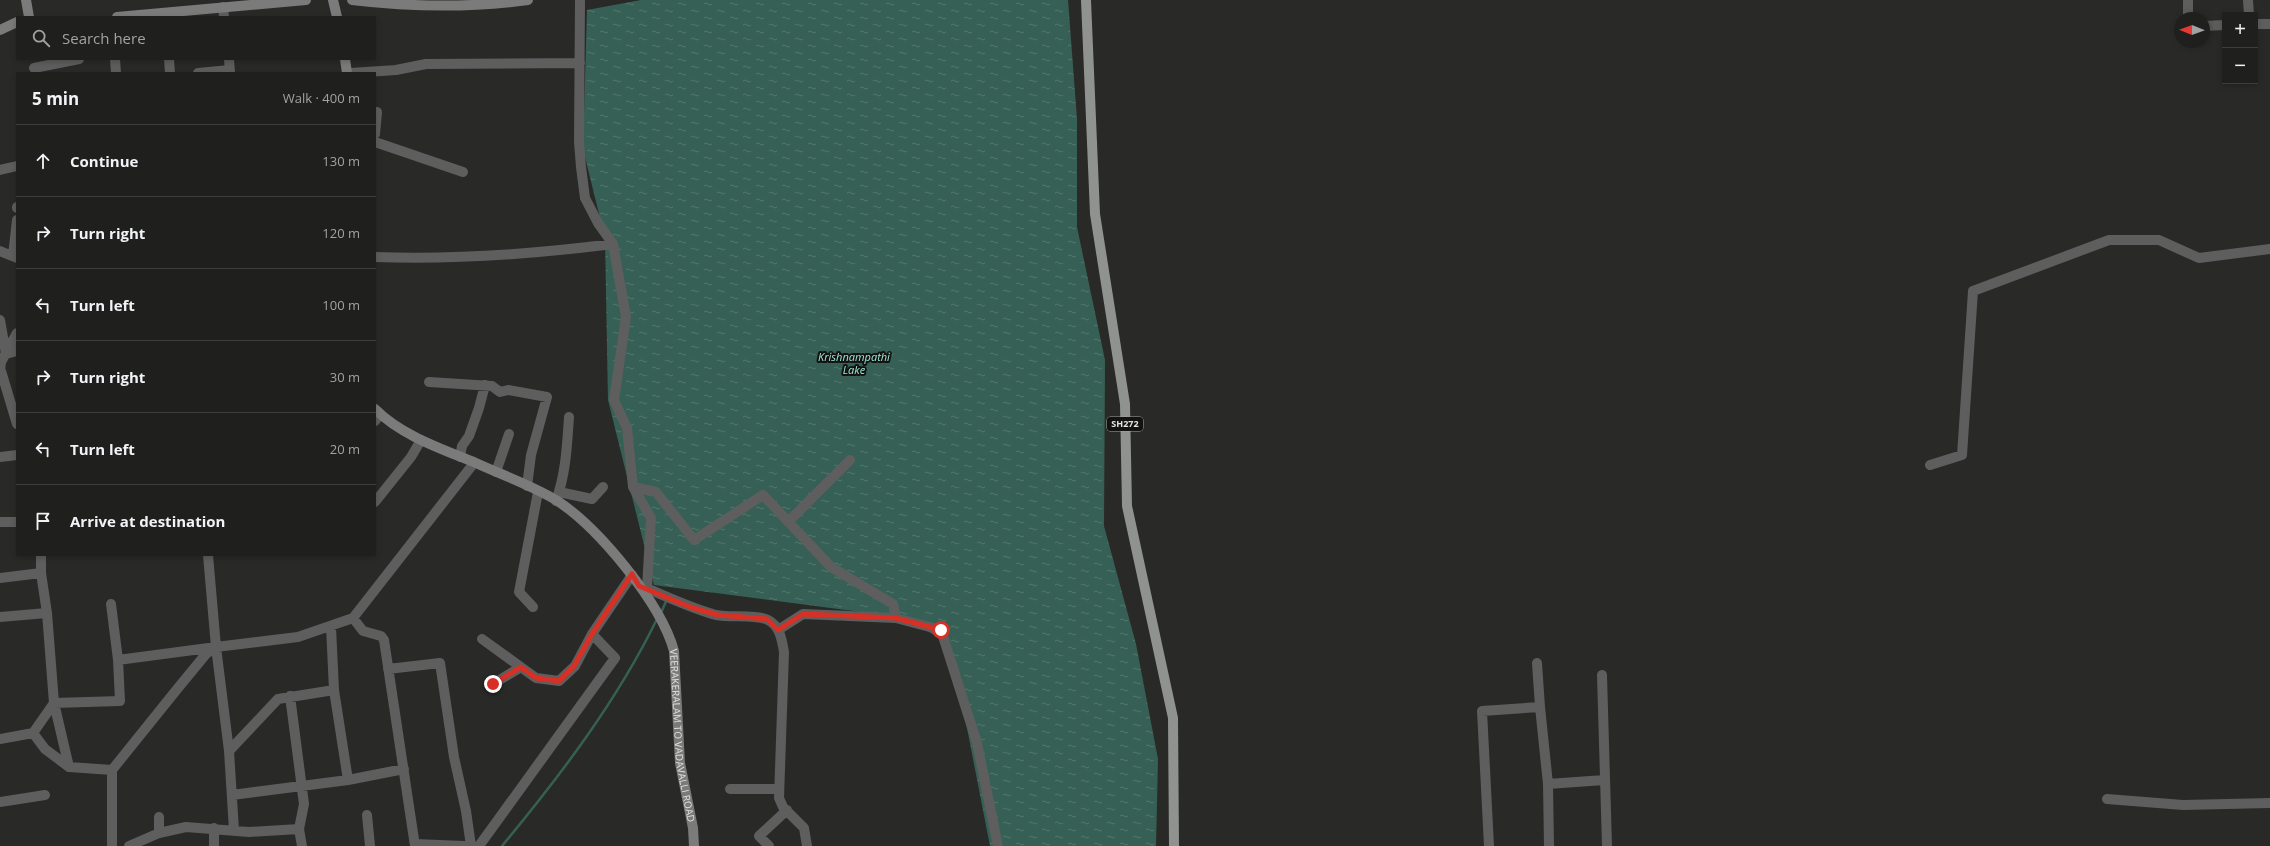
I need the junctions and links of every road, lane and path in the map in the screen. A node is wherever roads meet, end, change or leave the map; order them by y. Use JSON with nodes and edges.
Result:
{"nodes":[{"id":1,"x":26,"y":0,"type":"edge"},
{"id":2,"x":306,"y":0,"type":"edge"},
{"id":3,"x":333,"y":0,"type":"edge"},
{"id":4,"x":352,"y":0,"type":"edge"},
{"id":5,"x":528,"y":0,"type":"edge"},
{"id":6,"x":580,"y":0,"type":"edge"},
{"id":7,"x":1086,"y":0,"type":"edge"},
{"id":8,"x":2188,"y":0,"type":"edge"},
{"id":9,"x":2248,"y":0,"type":"edge"},
{"id":10,"x":408,"y":2,"type":"edge"},
{"id":11,"x":223,"y":12,"type":"edge"},
{"id":12,"x":2188,"y":12,"type":"edge"},
{"id":13,"x":2249,"y":12,"type":"edge"},
{"id":14,"x":29,"y":16,"type":"edge"},
{"id":15,"x":139,"y":16,"type":"edge"},
{"id":16,"x":337,"y":16,"type":"edge"},
{"id":17,"x":16,"y":22,"type":"edge"},
{"id":18,"x":2258,"y":24,"type":"edge"},
{"id":19,"x":2270,"y":24,"type":"edge"},
{"id":20,"x":2222,"y":25,"type":"edge"},
{"id":21,"x":2210,"y":26,"type":"edge"},
{"id":22,"x":0,"y":30,"type":"edge"},
{"id":23,"x":73,"y":60,"type":"edge"},
{"id":24,"x":116,"y":60,"type":"edge"},
{"id":25,"x":169,"y":60,"type":"edge"},
{"id":26,"x":229,"y":60,"type":"edge"},
{"id":27,"x":345,"y":60,"type":"edge"},
{"id":28,"x":580,"y":62,"type":"junction"},
{"id":29,"x":34,"y":67,"type":"edge"},
{"id":30,"x":230,"y":71,"type":"edge"},
{"id":31,"x":116,"y":72,"type":"edge"},
{"id":32,"x":170,"y":72,"type":"edge"},
{"id":33,"x":214,"y":72,"type":"edge"},
{"id":34,"x":347,"y":72,"type":"edge"},
{"id":35,"x":366,"y":72,"type":"edge"},
{"id":36,"x":377,"y":112,"type":"dead end"},
{"id":37,"x":376,"y":123,"type":"edge"},
{"id":38,"x":376,"y":142,"type":"edge"},
{"id":39,"x":16,"y":166,"type":"edge"},
{"id":40,"x":0,"y":170,"type":"edge"},
{"id":41,"x":463,"y":172,"type":"dead end"},
{"id":42,"x":16,"y":238,"type":"edge"},
{"id":43,"x":613,"y":244,"type":"junction"},
{"id":44,"x":2270,"y":249,"type":"edge"},
{"id":45,"x":0,"y":251,"type":"edge"},
{"id":46,"x":15,"y":257,"type":"edge"},
{"id":47,"x":376,"y":257,"type":"edge"},
{"id":48,"x":0,"y":320,"type":"edge"},
{"id":49,"x":16,"y":335,"type":"edge"},
{"id":50,"x":16,"y":352,"type":"edge"},
{"id":51,"x":6,"y":354,"type":"junction"},
{"id":52,"x":0,"y":371,"type":"edge"},
{"id":53,"x":430,"y":382,"type":"dead end"},
{"id":54,"x":485,"y":385,"type":"junction"},
{"id":55,"x":377,"y":415,"type":"edge"},
{"id":56,"x":569,"y":417,"type":"dead end"},
{"id":57,"x":16,"y":421,"type":"edge"},
{"id":58,"x":509,"y":434,"type":"dead end"},
{"id":59,"x":422,"y":440,"type":"junction"},
{"id":60,"x":16,"y":455,"type":"edge"},
{"id":61,"x":0,"y":457,"type":"edge"},
{"id":62,"x":460,"y":457,"type":"junction"},
{"id":63,"x":850,"y":460,"type":"dead end"},
{"id":64,"x":474,"y":463,"type":"junction"},
{"id":65,"x":1930,"y":465,"type":"dead end"},
{"id":66,"x":496,"y":472,"type":"junction"},
{"id":67,"x":527,"y":486,"type":"junction"},
{"id":68,"x":603,"y":487,"type":"dead end"},
{"id":69,"x":633,"y":487,"type":"junction"},
{"id":70,"x":538,"y":492,"type":"junction"},
{"id":71,"x":558,"y":496,"type":"junction"},
{"id":72,"x":376,"y":501,"type":"edge"},
{"id":73,"x":0,"y":522,"type":"edge"},
{"id":74,"x":16,"y":522,"type":"edge"},
{"id":75,"x":788,"y":522,"type":"junction"},
{"id":76,"x":41,"y":556,"type":"edge"},
{"id":77,"x":208,"y":556,"type":"edge"},
{"id":78,"x":41,"y":573,"type":"junction"},
{"id":79,"x":632,"y":574,"type":"junction"},
{"id":80,"x":0,"y":578,"type":"edge"},
{"id":81,"x":647,"y":588,"type":"junction"},
{"id":82,"x":111,"y":604,"type":"dead end"},
{"id":83,"x":533,"y":607,"type":"dead end"},
{"id":84,"x":47,"y":613,"type":"junction"},
{"id":85,"x":0,"y":617,"type":"edge"},
{"id":86,"x":353,"y":618,"type":"junction"},
{"id":87,"x":896,"y":618,"type":"junction"},
{"id":88,"x":331,"y":627,"type":"junction"},
{"id":89,"x":778,"y":630,"type":"junction"},
{"id":90,"x":592,"y":634,"type":"junction"},
{"id":91,"x":482,"y":639,"type":"dead end"},
{"id":92,"x":216,"y":647,"type":"junction"},
{"id":93,"x":118,"y":660,"type":"junction"},
{"id":94,"x":1537,"y":663,"type":"dead end"},
{"id":95,"x":521,"y":667,"type":"junction"},
{"id":96,"x":388,"y":669,"type":"junction"},
{"id":97,"x":1602,"y":675,"type":"dead end"},
{"id":98,"x":493,"y":684,"type":"dead end"},
{"id":99,"x":334,"y":690,"type":"junction"},
{"id":100,"x":290,"y":696,"type":"junction"},
{"id":101,"x":54,"y":702,"type":"junction"},
{"id":102,"x":1540,"y":707,"type":"junction"},
{"id":103,"x":33,"y":733,"type":"junction"},
{"id":104,"x":0,"y":739,"type":"edge"},
{"id":105,"x":229,"y":751,"type":"junction"},
{"id":106,"x":69,"y":767,"type":"junction"},
{"id":107,"x":404,"y":769,"type":"junction"},
{"id":108,"x":112,"y":770,"type":"junction"},
{"id":109,"x":348,"y":780,"type":"junction"},
{"id":110,"x":1604,"y":780,"type":"junction"},
{"id":111,"x":1548,"y":784,"type":"junction"},
{"id":112,"x":302,"y":786,"type":"junction"},
{"id":113,"x":779,"y":789,"type":"junction"},
{"id":114,"x":730,"y":790,"type":"dead end"},
{"id":115,"x":45,"y":795,"type":"dead end"},
{"id":116,"x":232,"y":796,"type":"junction"},
{"id":117,"x":2106,"y":799,"type":"dead end"},
{"id":118,"x":0,"y":802,"type":"edge"},
{"id":119,"x":2270,"y":803,"type":"edge"},
{"id":120,"x":786,"y":810,"type":"junction"},
{"id":121,"x":367,"y":815,"type":"dead end"},
{"id":122,"x":159,"y":817,"type":"dead end"},
{"id":123,"x":214,"y":828,"type":"junction"},
{"id":124,"x":299,"y":829,"type":"junction"},
{"id":125,"x":234,"y":830,"type":"junction"},
{"id":126,"x":159,"y":833,"type":"junction"},
{"id":127,"x":415,"y":845,"type":"edge"},
{"id":128,"x":112,"y":846,"type":"edge"},
{"id":129,"x":129,"y":846,"type":"edge"},
{"id":130,"x":214,"y":846,"type":"edge"},
{"id":131,"x":302,"y":846,"type":"edge"},
{"id":132,"x":370,"y":846,"type":"edge"},
{"id":133,"x":464,"y":846,"type":"edge"},
{"id":134,"x":471,"y":846,"type":"edge"},
{"id":135,"x":479,"y":846,"type":"edge"},
{"id":136,"x":694,"y":846,"type":"edge"},
{"id":137,"x":769,"y":846,"type":"edge"},
{"id":138,"x":807,"y":846,"type":"edge"},
{"id":139,"x":998,"y":846,"type":"edge"},
{"id":140,"x":1174,"y":846,"type":"edge"},
{"id":141,"x":1489,"y":846,"type":"edge"},
{"id":142,"x":1549,"y":846,"type":"edge"},
{"id":143,"x":1607,"y":846,"type":"edge"}],
"edges":[{"from":1,"to":14,"type":"street"},
{"from":2,"to":11,"type":"street"},
{"from":3,"to":16,"type":"street"},
{"from":4,"to":10,"type":"street"},
{"from":5,"to":10,"type":"street"},
{"from":6,"to":28,"type":"street"},
{"from":7,"to":140,"type":"main road","number":"SH272"},
{"from":8,"to":12,"type":"street"},
{"from":9,"to":13,"type":"street"},
{"from":11,"to":15,"type":"street"},
{"from":17,"to":22,"type":"street"},
{"from":18,"to":19,"type":"street"},
{"from":20,"to":21,"type":"street"},
{"from":23,"to":29,"type":"street"},
{"from":24,"to":31,"type":"street"},
{"from":25,"to":32,"type":"street"},
{"from":26,"to":30,"type":"street"},
{"from":27,"to":34,"type":"street"},
{"from":28,"to":35,"type":"street"},
{"from":28,"to":43,"type":"street"},
{"from":30,"to":33,"type":"street"},
{"from":36,"to":37,"type":"street"},
{"from":38,"to":41,"type":"street"},
{"from":39,"to":40,"type":"street"},
{"from":42,"to":46,"type":"street"},
{"from":43,"to":47,"type":"street"},
{"from":43,"to":69,"type":"street"},
{"from":44,"to":65,"type":"street"},
{"from":45,"to":46,"type":"street"},
{"from":48,"to":51,"type":"street"},
{"from":49,"to":51,"type":"street"},
{"from":50,"to":51,"type":"street"},
{"from":51,"to":52,"type":"street"},
{"from":52,"to":57,"type":"street"},
{"from":53,"to":54,"type":"street"},
{"from":54,"to":62,"type":"street"},
{"from":54,"to":67,"type":"street"},
{"from":55,"to":59,"type":"street","name":"VEERAKERALAM TO VADAVALLI ROAD"},
{"from":56,"to":71,"type":"street"},
{"from":58,"to":66,"type":"street"},
{"from":59,"to":62,"type":"street","name":"VEERAKERALAM TO VADAVALLI ROAD"},
{"from":59,"to":72,"type":"street"},
{"from":60,"to":61,"type":"street"},
{"from":62,"to":64,"type":"street","name":"VEERAKERALAM TO VADAVALLI ROAD"},
{"from":63,"to":75,"type":"street"},
{"from":64,"to":66,"type":"street","name":"VEERAKERALAM TO VADAVALLI ROAD"},
{"from":64,"to":86,"type":"street"},
{"from":66,"to":67,"type":"street","name":"VEERAKERALAM TO VADAVALLI ROAD"},
{"from":67,"to":70,"type":"street","name":"VEERAKERALAM TO VADAVALLI ROAD"},
{"from":68,"to":71,"type":"street"},
{"from":69,"to":75,"type":"street"},
{"from":69,"to":81,"type":"street"},
{"from":70,"to":71,"type":"street","name":"VEERAKERALAM TO VADAVALLI ROAD"},
{"from":70,"to":83,"type":"street"},
{"from":71,"to":79,"type":"street","name":"VEERAKERALAM TO VADAVALLI ROAD"},
{"from":73,"to":74,"type":"street"},
{"from":75,"to":87,"type":"street"},
{"from":76,"to":78,"type":"street"},
{"from":77,"to":92,"type":"street"},
{"from":78,"to":80,"type":"street"},
{"from":78,"to":84,"type":"street"},
{"from":79,"to":81,"type":"street","name":"VEERAKERALAM TO VADAVALLI ROAD"},
{"from":79,"to":90,"type":"street"},
{"from":81,"to":89,"type":"street"},
{"from":81,"to":136,"type":"street","name":"VEERAKERALAM TO VADAVALLI ROAD"},
{"from":82,"to":93,"type":"street"},
{"from":84,"to":85,"type":"street"},
{"from":84,"to":101,"type":"street"},
{"from":86,"to":88,"type":"street"},
{"from":86,"to":96,"type":"street"},
{"from":87,"to":89,"type":"street"},
{"from":87,"to":139,"type":"street"},
{"from":88,"to":92,"type":"street"},
{"from":88,"to":99,"type":"street"},
{"from":89,"to":113,"type":"street"},
{"from":90,"to":95,"type":"street"},
{"from":90,"to":135,"type":"street"},
{"from":91,"to":95,"type":"street"},
{"from":92,"to":93,"type":"street"},
{"from":92,"to":105,"type":"street"},
{"from":92,"to":108,"type":"street"},
{"from":93,"to":101,"type":"street"},
{"from":94,"to":102,"type":"street"},
{"from":95,"to":98,"type":"street"},
{"from":96,"to":107,"type":"street"},
{"from":96,"to":134,"type":"street"},
{"from":97,"to":110,"type":"street"},
{"from":99,"to":100,"type":"street"},
{"from":99,"to":109,"type":"street"},
{"from":100,"to":105,"type":"street"},
{"from":100,"to":112,"type":"street"},
{"from":101,"to":103,"type":"street"},
{"from":101,"to":106,"type":"street"},
{"from":102,"to":111,"type":"street"},
{"from":102,"to":141,"type":"street"},
{"from":103,"to":104,"type":"street"},
{"from":103,"to":106,"type":"street"},
{"from":105,"to":116,"type":"street"},
{"from":106,"to":108,"type":"street"},
{"from":107,"to":109,"type":"street"},
{"from":107,"to":127,"type":"street"},
{"from":108,"to":128,"type":"street"},
{"from":109,"to":112,"type":"street"},
{"from":110,"to":111,"type":"street"},
{"from":110,"to":143,"type":"street"},
{"from":111,"to":142,"type":"street"},
{"from":112,"to":116,"type":"street"},
{"from":112,"to":124,"type":"street"},
{"from":113,"to":114,"type":"street"},
{"from":113,"to":120,"type":"street"},
{"from":115,"to":118,"type":"street"},
{"from":116,"to":125,"type":"street"},
{"from":117,"to":119,"type":"street"},
{"from":120,"to":137,"type":"street"},
{"from":120,"to":138,"type":"street"},
{"from":121,"to":132,"type":"street"},
{"from":122,"to":126,"type":"street"},
{"from":123,"to":125,"type":"street"},
{"from":123,"to":126,"type":"street"},
{"from":123,"to":130,"type":"street"},
{"from":124,"to":125,"type":"street"},
{"from":124,"to":131,"type":"street"},
{"from":126,"to":129,"type":"street"},
{"from":127,"to":133,"type":"street"}]}
